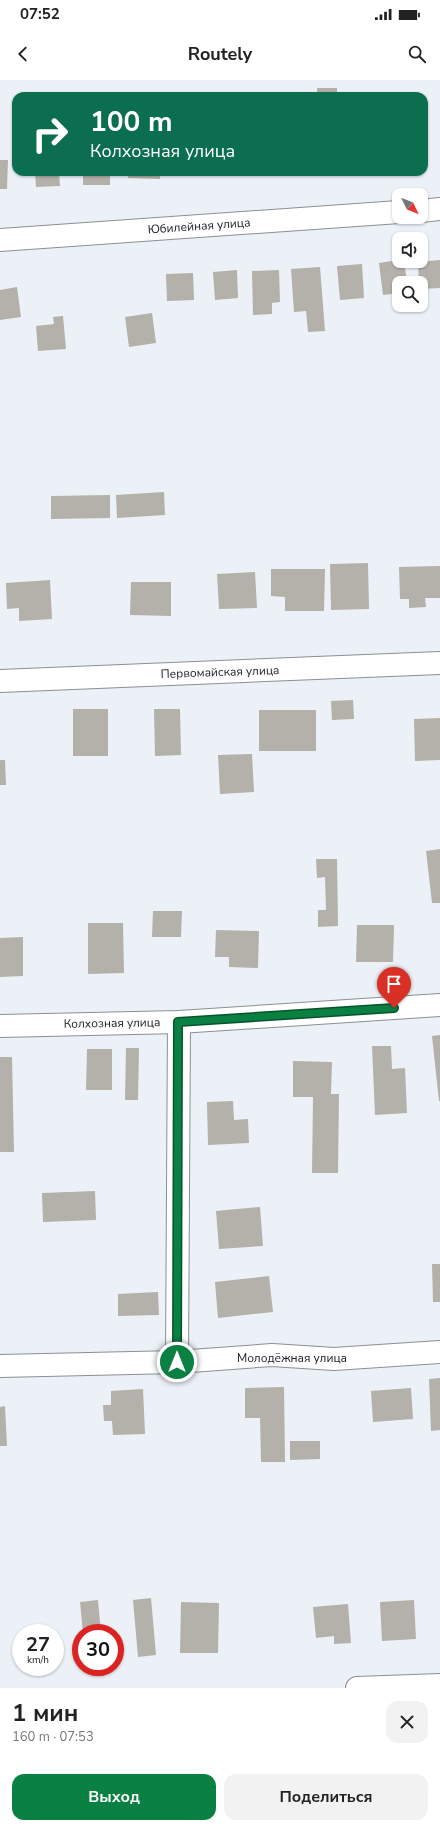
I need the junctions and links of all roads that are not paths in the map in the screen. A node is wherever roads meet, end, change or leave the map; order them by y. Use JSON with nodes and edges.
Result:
{"nodes":[{"id":1,"x":440,"y":210,"type":"edge"},
{"id":2,"x":428,"y":211,"type":"edge"},
{"id":3,"x":392,"y":212,"type":"edge"},
{"id":4,"x":0,"y":240,"type":"edge"},
{"id":5,"x":440,"y":663,"type":"edge"},
{"id":6,"x":0,"y":681,"type":"edge"},
{"id":7,"x":440,"y":1005,"type":"edge"},
{"id":8,"x":178,"y":1022,"type":"junction"},
{"id":9,"x":0,"y":1026,"type":"edge"},
{"id":10,"x":440,"y":1352,"type":"edge"},
{"id":11,"x":177,"y":1362,"type":"junction"},
{"id":12,"x":0,"y":1366,"type":"edge"},
{"id":13,"x":440,"y":1685,"type":"edge"},
{"id":14,"x":357,"y":1688,"type":"edge"}],
"edges":[{"from":1,"to":2,"type":"street"},
{"from":3,"to":4,"type":"street","name":"Юбилейная улица"},
{"from":5,"to":6,"type":"street","name":"Первомайская улица"},
{"from":7,"to":8,"type":"street","name":"Колхозная улица"},
{"from":8,"to":9,"type":"street","name":"Колхозная улица"},
{"from":8,"to":11,"type":"street"},
{"from":10,"to":11,"type":"street","name":"Молодёжная улица"},
{"from":11,"to":12,"type":"street","name":"Молодёжная улица"},
{"from":13,"to":14,"type":"street"}]}
